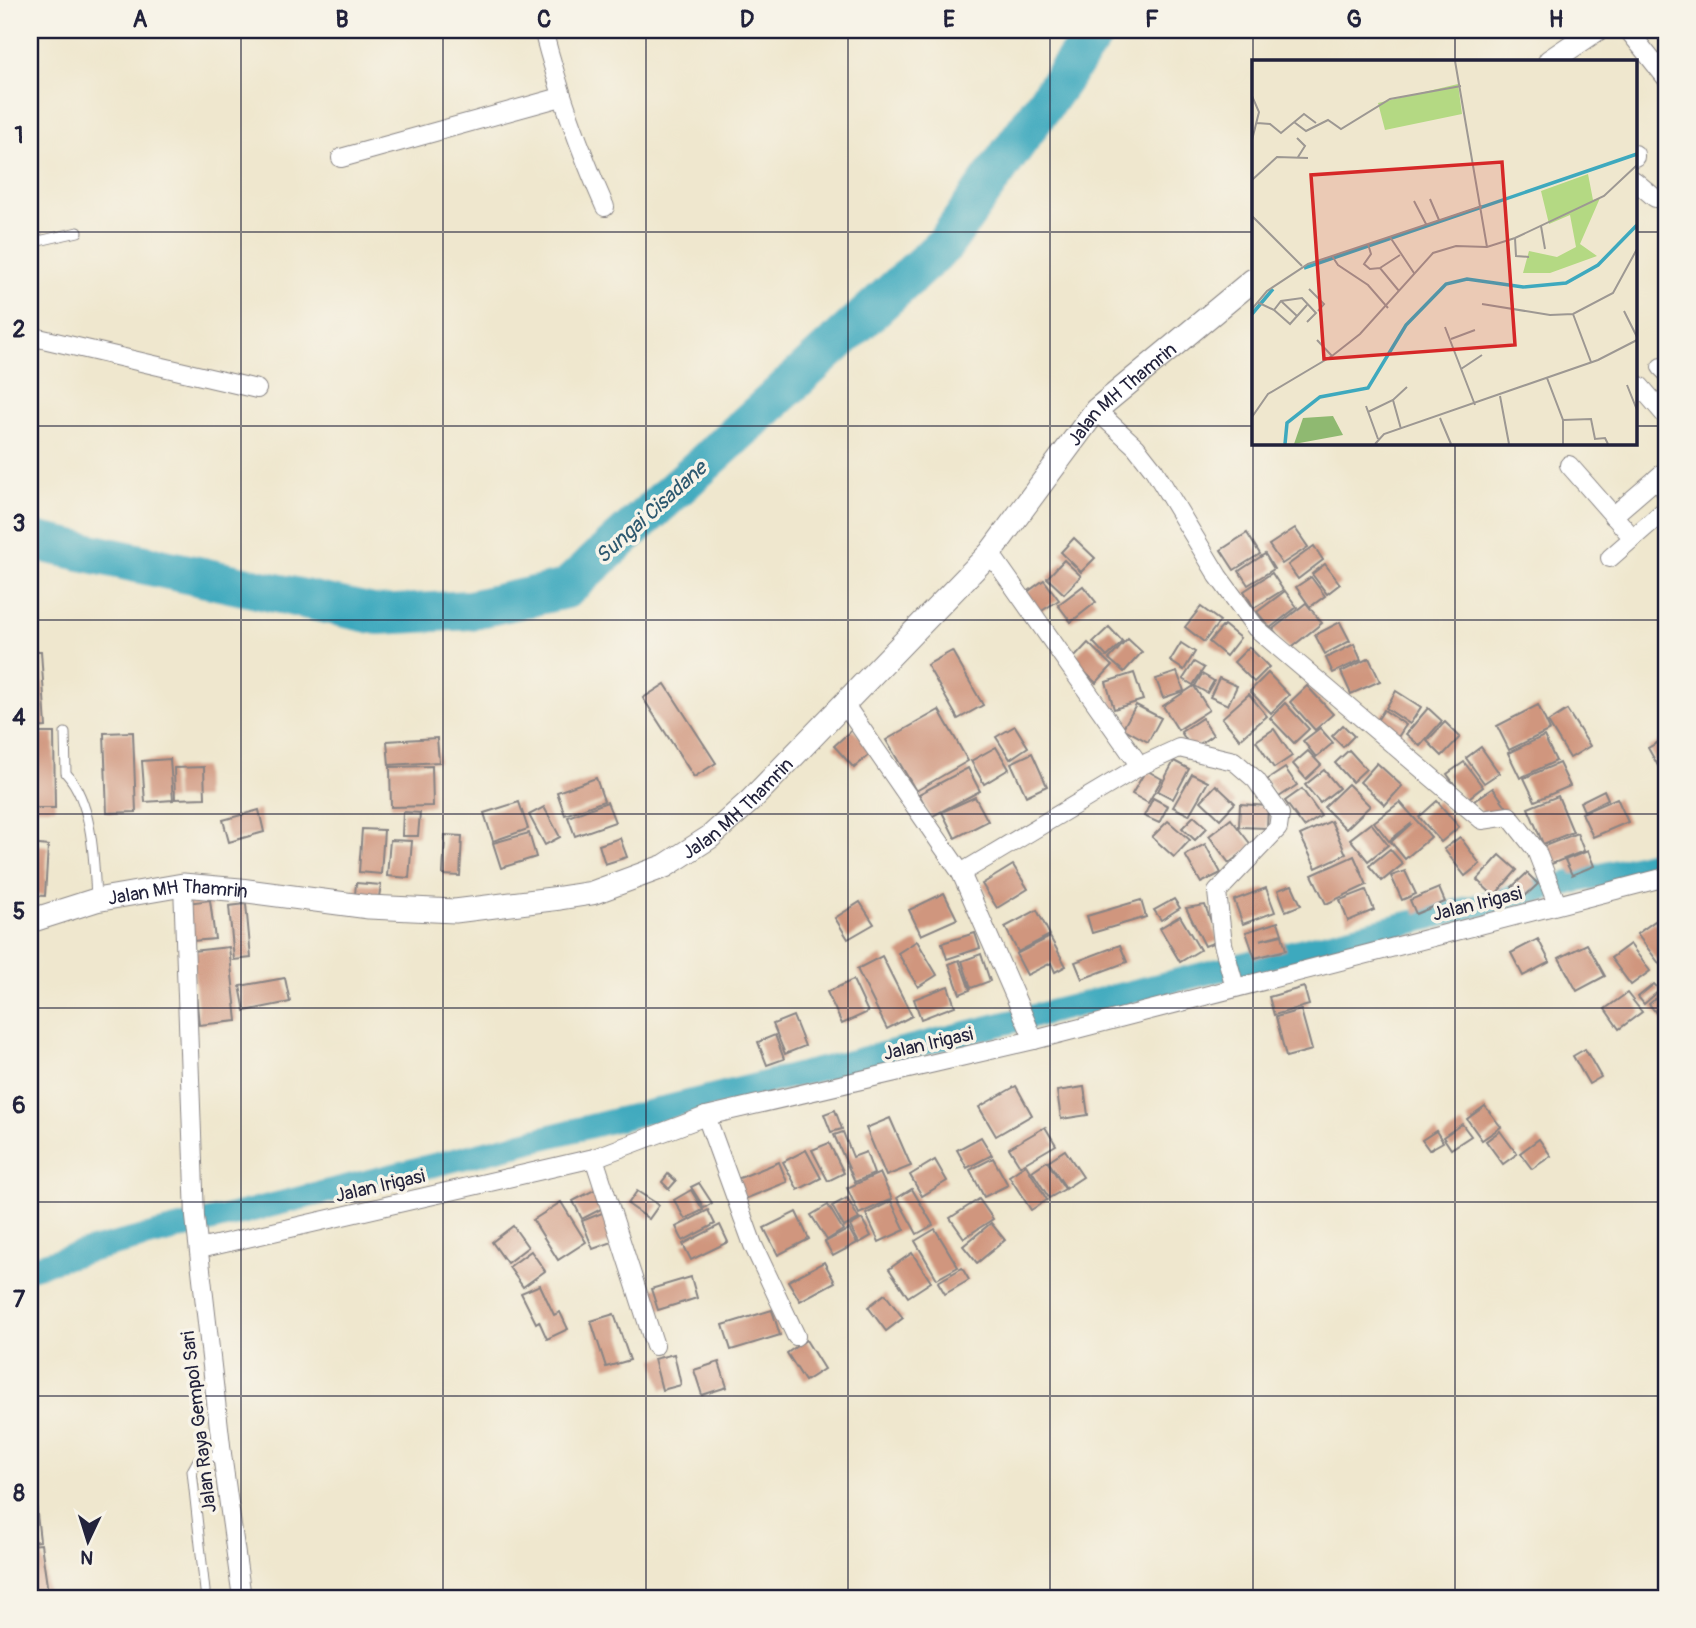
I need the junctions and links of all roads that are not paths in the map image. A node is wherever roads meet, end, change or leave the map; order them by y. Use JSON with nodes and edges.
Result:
{"nodes":[{"id":1,"x":543,"y":30,"type":"edge"},
{"id":2,"x":1596,"y":30,"type":"edge"},
{"id":3,"x":1628,"y":30,"type":"edge"},
{"id":4,"x":1554,"y":60,"type":"edge"},
{"id":5,"x":1666,"y":78,"type":"edge"},
{"id":6,"x":561,"y":97,"type":"junction"},
{"id":7,"x":341,"y":158,"type":"dead end"},
{"id":8,"x":1636,"y":182,"type":"edge"},
{"id":9,"x":1655,"y":198,"type":"dead end"},
{"id":10,"x":605,"y":207,"type":"dead end"},
{"id":11,"x":78,"y":232,"type":"dead end"},
{"id":12,"x":30,"y":243,"type":"edge"},
{"id":13,"x":1252,"y":281,"type":"edge"},
{"id":14,"x":30,"y":337,"type":"edge"},
{"id":15,"x":1640,"y":386,"type":"dead end"},
{"id":16,"x":257,"y":389,"type":"dead end"},
{"id":17,"x":1096,"y":410,"type":"junction"},
{"id":18,"x":1666,"y":416,"type":"edge"},
{"id":19,"x":1569,"y":465,"type":"dead end"},
{"id":20,"x":1663,"y":480,"type":"edge"},
{"id":21,"x":1666,"y":509,"type":"edge"},
{"id":22,"x":1614,"y":516,"type":"junction"},
{"id":23,"x":1633,"y":538,"type":"junction"},
{"id":24,"x":990,"y":553,"type":"junction"},
{"id":25,"x":1610,"y":558,"type":"dead end"},
{"id":26,"x":845,"y":705,"type":"junction"},
{"id":27,"x":65,"y":733,"type":"dead end"},
{"id":28,"x":1139,"y":766,"type":"junction"},
{"id":29,"x":961,"y":873,"type":"junction"},
{"id":30,"x":1666,"y":877,"type":"edge"},
{"id":31,"x":183,"y":885,"type":"junction"},
{"id":32,"x":1555,"y":899,"type":"junction"},
{"id":33,"x":96,"y":900,"type":"junction"},
{"id":34,"x":30,"y":921,"type":"edge"},
{"id":35,"x":1234,"y":982,"type":"junction"},
{"id":36,"x":1033,"y":1037,"type":"junction"},
{"id":37,"x":706,"y":1116,"type":"junction"},
{"id":38,"x":594,"y":1158,"type":"junction"},
{"id":39,"x":198,"y":1245,"type":"junction"},
{"id":40,"x":796,"y":1336,"type":"dead end"},
{"id":41,"x":655,"y":1346,"type":"dead end"},
{"id":42,"x":222,"y":1454,"type":"junction"},
{"id":43,"x":205,"y":1591,"type":"dead end"},
{"id":44,"x":242,"y":1598,"type":"edge"}],
"edges":[{"from":1,"to":6,"type":"street"},
{"from":2,"to":4,"type":"street"},
{"from":3,"to":5,"type":"street"},
{"from":6,"to":7,"type":"street"},
{"from":6,"to":10,"type":"street"},
{"from":8,"to":9,"type":"street"},
{"from":11,"to":12,"type":"lane"},
{"from":13,"to":17,"type":"street","name":"Jalan MH Thamrin"},
{"from":14,"to":16,"type":"street"},
{"from":15,"to":18,"type":"street"},
{"from":17,"to":24,"type":"street","name":"Jalan MH Thamrin"},
{"from":17,"to":32,"type":"street"},
{"from":19,"to":22,"type":"street"},
{"from":20,"to":22,"type":"street"},
{"from":21,"to":23,"type":"street"},
{"from":22,"to":23,"type":"street"},
{"from":23,"to":25,"type":"street"},
{"from":24,"to":26,"type":"street","name":"Jalan MH Thamrin"},
{"from":24,"to":28,"type":"street"},
{"from":26,"to":29,"type":"street"},
{"from":26,"to":31,"type":"street","name":"Jalan MH Thamrin"},
{"from":27,"to":33,"type":"lane"},
{"from":28,"to":29,"type":"street"},
{"from":28,"to":35,"type":"street"},
{"from":29,"to":36,"type":"street"},
{"from":30,"to":32,"type":"street","name":"Jalan Irigasi"},
{"from":31,"to":33,"type":"street","name":"Jalan MH Thamrin"},
{"from":31,"to":39,"type":"street","name":"Jalan Raya Gempol Sari"},
{"from":32,"to":35,"type":"street","name":"Jalan Irigasi"},
{"from":33,"to":34,"type":"street","name":"Jalan MH Thamrin"},
{"from":35,"to":36,"type":"street","name":"Jalan Irigasi"},
{"from":36,"to":37,"type":"street","name":"Jalan Irigasi"},
{"from":37,"to":38,"type":"street","name":"Jalan Irigasi"},
{"from":37,"to":40,"type":"street"},
{"from":38,"to":39,"type":"street","name":"Jalan Irigasi"},
{"from":38,"to":41,"type":"street"},
{"from":39,"to":42,"type":"street","name":"Jalan Raya Gempol Sari"},
{"from":42,"to":43,"type":"lane"},
{"from":42,"to":44,"type":"street","name":"Jalan Raya Gempol Sari"}]}
